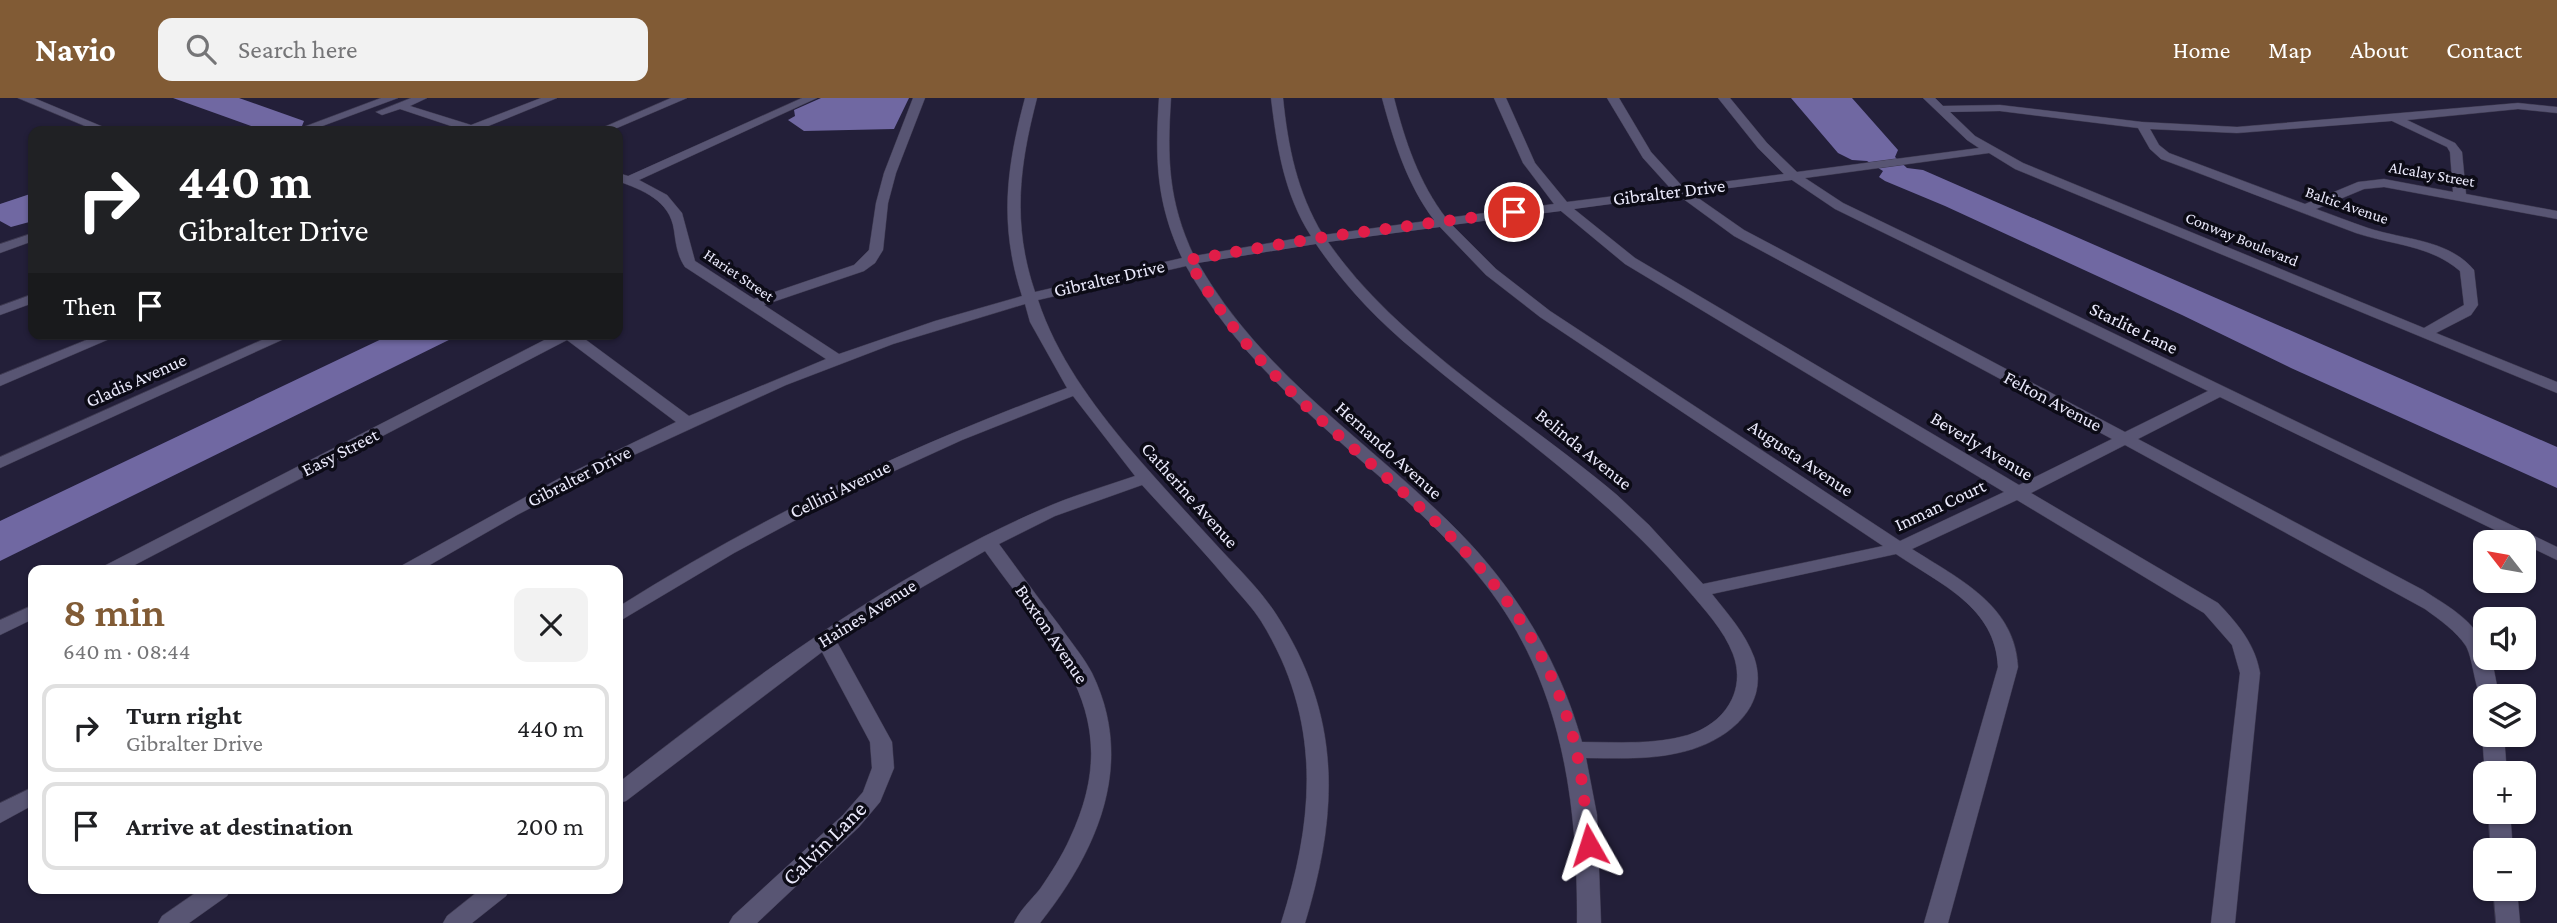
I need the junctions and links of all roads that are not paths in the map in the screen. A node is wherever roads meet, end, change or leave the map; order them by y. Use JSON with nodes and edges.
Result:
{"nodes":[{"id":1,"x":24,"y":98,"type":"edge"},
{"id":2,"x":421,"y":98,"type":"edge"},
{"id":3,"x":551,"y":98,"type":"edge"},
{"id":4,"x":681,"y":98,"type":"edge"},
{"id":5,"x":811,"y":98,"type":"edge"},
{"id":6,"x":919,"y":98,"type":"edge"},
{"id":7,"x":1031,"y":98,"type":"edge"},
{"id":8,"x":1165,"y":98,"type":"edge"},
{"id":9,"x":1277,"y":98,"type":"edge"},
{"id":10,"x":1388,"y":98,"type":"edge"},
{"id":11,"x":1500,"y":98,"type":"edge"},
{"id":12,"x":1613,"y":98,"type":"edge"},
{"id":13,"x":1724,"y":98,"type":"edge"},
{"id":14,"x":1930,"y":98,"type":"edge"},
{"id":15,"x":388,"y":101,"type":"edge"},
{"id":16,"x":1941,"y":109,"type":"junction"},
{"id":17,"x":2557,"y":110,"type":"edge"},
{"id":18,"x":2394,"y":118,"type":"junction"},
{"id":19,"x":2142,"y":125,"type":"junction"},
{"id":20,"x":94,"y":126,"type":"edge"},
{"id":21,"x":314,"y":126,"type":"edge"},
{"id":22,"x":340,"y":126,"type":"edge"},
{"id":23,"x":462,"y":126,"type":"edge"},
{"id":24,"x":484,"y":126,"type":"edge"},
{"id":25,"x":613,"y":126,"type":"edge"},
{"id":26,"x":1988,"y":150,"type":"junction"},
{"id":27,"x":1792,"y":176,"type":"junction"},
{"id":28,"x":623,"y":179,"type":"edge"},
{"id":29,"x":1679,"y":191,"type":"junction"},
{"id":30,"x":2460,"y":197,"type":"junction"},
{"id":31,"x":1563,"y":206,"type":"junction"},
{"id":32,"x":2304,"y":209,"type":"junction"},
{"id":33,"x":2557,"y":215,"type":"edge"},
{"id":34,"x":1442,"y":222,"type":"junction"},
{"id":35,"x":28,"y":227,"type":"edge"},
{"id":36,"x":28,"y":237,"type":"edge"},
{"id":37,"x":1317,"y":238,"type":"junction"},
{"id":38,"x":1,"y":239,"type":"edge"},
{"id":39,"x":1188,"y":260,"type":"junction"},
{"id":40,"x":1029,"y":298,"type":"junction"},
{"id":41,"x":28,"y":300,"type":"edge"},
{"id":42,"x":751,"y":305,"type":"junction"},
{"id":43,"x":0,"y":311,"type":"edge"},
{"id":44,"x":2425,"y":333,"type":"junction"},
{"id":45,"x":99,"y":340,"type":"edge"},
{"id":46,"x":275,"y":340,"type":"edge"},
{"id":47,"x":556,"y":340,"type":"edge"},
{"id":48,"x":576,"y":340,"type":"edge"},
{"id":49,"x":837,"y":359,"type":"junction"},
{"id":50,"x":0,"y":381,"type":"edge"},
{"id":51,"x":2557,"y":388,"type":"edge"},
{"id":52,"x":1076,"y":390,"type":"junction"},
{"id":53,"x":2220,"y":391,"type":"junction"},
{"id":54,"x":687,"y":422,"type":"junction"},
{"id":55,"x":2124,"y":439,"type":"junction"},
{"id":56,"x":0,"y":463,"type":"edge"},
{"id":57,"x":1145,"y":478,"type":"junction"},
{"id":58,"x":2019,"y":492,"type":"junction"},
{"id":59,"x":988,"y":542,"type":"junction"},
{"id":60,"x":1899,"y":548,"type":"junction"},
{"id":61,"x":2557,"y":554,"type":"edge"},
{"id":62,"x":121,"y":565,"type":"edge"},
{"id":63,"x":417,"y":565,"type":"edge"},
{"id":64,"x":1699,"y":591,"type":"junction"},
{"id":65,"x":623,"y":613,"type":"edge"},
{"id":66,"x":28,"y":614,"type":"edge"},
{"id":67,"x":0,"y":628,"type":"edge"},
{"id":68,"x":825,"y":638,"type":"junction"},
{"id":69,"x":2487,"y":684,"type":"edge"},
{"id":70,"x":1576,"y":750,"type":"junction"},
{"id":71,"x":623,"y":791,"type":"edge"},
{"id":72,"x":28,"y":797,"type":"edge"},
{"id":73,"x":0,"y":814,"type":"edge"},
{"id":74,"x":212,"y":894,"type":"edge"},
{"id":75,"x":492,"y":894,"type":"edge"},
{"id":76,"x":2506,"y":901,"type":"edge"},
{"id":77,"x":170,"y":923,"type":"edge"},
{"id":78,"x":455,"y":923,"type":"edge"},
{"id":79,"x":741,"y":923,"type":"edge"},
{"id":80,"x":1026,"y":923,"type":"edge"},
{"id":81,"x":1293,"y":923,"type":"edge"},
{"id":82,"x":1589,"y":923,"type":"edge"},
{"id":83,"x":1936,"y":923,"type":"edge"},
{"id":84,"x":2223,"y":923,"type":"edge"},
{"id":85,"x":2508,"y":923,"type":"edge"}],
"edges":[{"from":1,"to":20,"type":"street"},
{"from":2,"to":15,"type":"street"},
{"from":3,"to":24,"type":"street"},
{"from":4,"to":25,"type":"street"},
{"from":5,"to":28,"type":"street"},
{"from":6,"to":42,"type":"street"},
{"from":7,"to":40,"type":"street","name":"Catherine Avenue"},
{"from":8,"to":39,"type":"street","name":"Hernando Avenue"},
{"from":9,"to":37,"type":"street","name":"Belinda Avenue"},
{"from":10,"to":34,"type":"street","name":"Augusta Avenue"},
{"from":11,"to":31,"type":"street","name":"Beverly Avenue"},
{"from":12,"to":29,"type":"street","name":"Felton Avenue"},
{"from":13,"to":27,"type":"street","name":"Starlite Lane"},
{"from":14,"to":16,"type":"street","name":"Conway Boulevard"},
{"from":15,"to":21,"type":"street"},
{"from":15,"to":22,"type":"street"},
{"from":15,"to":23,"type":"street"},
{"from":16,"to":19,"type":"street"},
{"from":16,"to":26,"type":"street","name":"Conway Boulevard"},
{"from":17,"to":18,"type":"street"},
{"from":18,"to":19,"type":"street"},
{"from":18,"to":30,"type":"street"},
{"from":19,"to":32,"type":"street","name":"Baltic Avenue"},
{"from":26,"to":27,"type":"street","name":"Gibralter Drive"},
{"from":26,"to":44,"type":"street","name":"Conway Boulevard"},
{"from":27,"to":29,"type":"street","name":"Gibralter Drive"},
{"from":27,"to":53,"type":"street","name":"Starlite Lane"},
{"from":28,"to":42,"type":"street","name":"Hariet Street"},
{"from":29,"to":31,"type":"street","name":"Gibralter Drive"},
{"from":29,"to":55,"type":"street","name":"Felton Avenue"},
{"from":30,"to":32,"type":"street","name":"Alcalay Street"},
{"from":30,"to":33,"type":"street","name":"Alcalay Street"},
{"from":31,"to":34,"type":"street","name":"Gibralter Drive"},
{"from":31,"to":58,"type":"street","name":"Beverly Avenue"},
{"from":32,"to":44,"type":"street","name":"Baltic Avenue"},
{"from":34,"to":37,"type":"street","name":"Gibralter Drive"},
{"from":34,"to":60,"type":"street","name":"Augusta Avenue"},
{"from":35,"to":38,"type":"street"},
{"from":36,"to":38,"type":"street"},
{"from":37,"to":39,"type":"street","name":"Gibralter Drive"},
{"from":37,"to":64,"type":"street","name":"Belinda Avenue"},
{"from":39,"to":40,"type":"street","name":"Gibralter Drive"},
{"from":39,"to":70,"type":"street","name":"Hernando Avenue"},
{"from":40,"to":49,"type":"street","name":"Gibralter Drive"},
{"from":40,"to":52,"type":"street","name":"Catherine Avenue"},
{"from":41,"to":43,"type":"street"},
{"from":42,"to":49,"type":"street","name":"Hariet Street"},
{"from":44,"to":51,"type":"street","name":"Conway Boulevard"},
{"from":45,"to":50,"type":"street"},
{"from":46,"to":56,"type":"street","name":"Gladis Avenue"},
{"from":47,"to":62,"type":"street","name":"Easy Street"},
{"from":48,"to":54,"type":"street"},
{"from":49,"to":54,"type":"street","name":"Gibralter Drive"},
{"from":52,"to":57,"type":"street","name":"Catherine Avenue"},
{"from":52,"to":65,"type":"street","name":"Cellini Avenue"},
{"from":53,"to":55,"type":"street","name":"Inman Court"},
{"from":53,"to":61,"type":"street","name":"Starlite Lane"},
{"from":54,"to":63,"type":"street","name":"Gibralter Drive"},
{"from":55,"to":58,"type":"street","name":"Inman Court"},
{"from":55,"to":69,"type":"street","name":"Felton Avenue"},
{"from":57,"to":59,"type":"street","name":"Haines Avenue"},
{"from":57,"to":81,"type":"street","name":"Catherine Avenue"},
{"from":58,"to":60,"type":"street","name":"Inman Court"},
{"from":58,"to":84,"type":"street","name":"Beverly Avenue"},
{"from":59,"to":68,"type":"street","name":"Haines Avenue"},
{"from":59,"to":80,"type":"street","name":"Buxton Avenue"},
{"from":60,"to":64,"type":"street","name":"Inman Court"},
{"from":60,"to":83,"type":"street","name":"Augusta Avenue"},
{"from":64,"to":70,"type":"street","name":"Belinda Avenue"},
{"from":66,"to":67,"type":"street"},
{"from":68,"to":71,"type":"street","name":"Haines Avenue"},
{"from":68,"to":79,"type":"street","name":"Calvin Lane"},
{"from":70,"to":82,"type":"street","name":"Hernando Avenue"},
{"from":72,"to":73,"type":"street"},
{"from":74,"to":77,"type":"street"},
{"from":75,"to":78,"type":"street"},
{"from":76,"to":85,"type":"street"}]}
